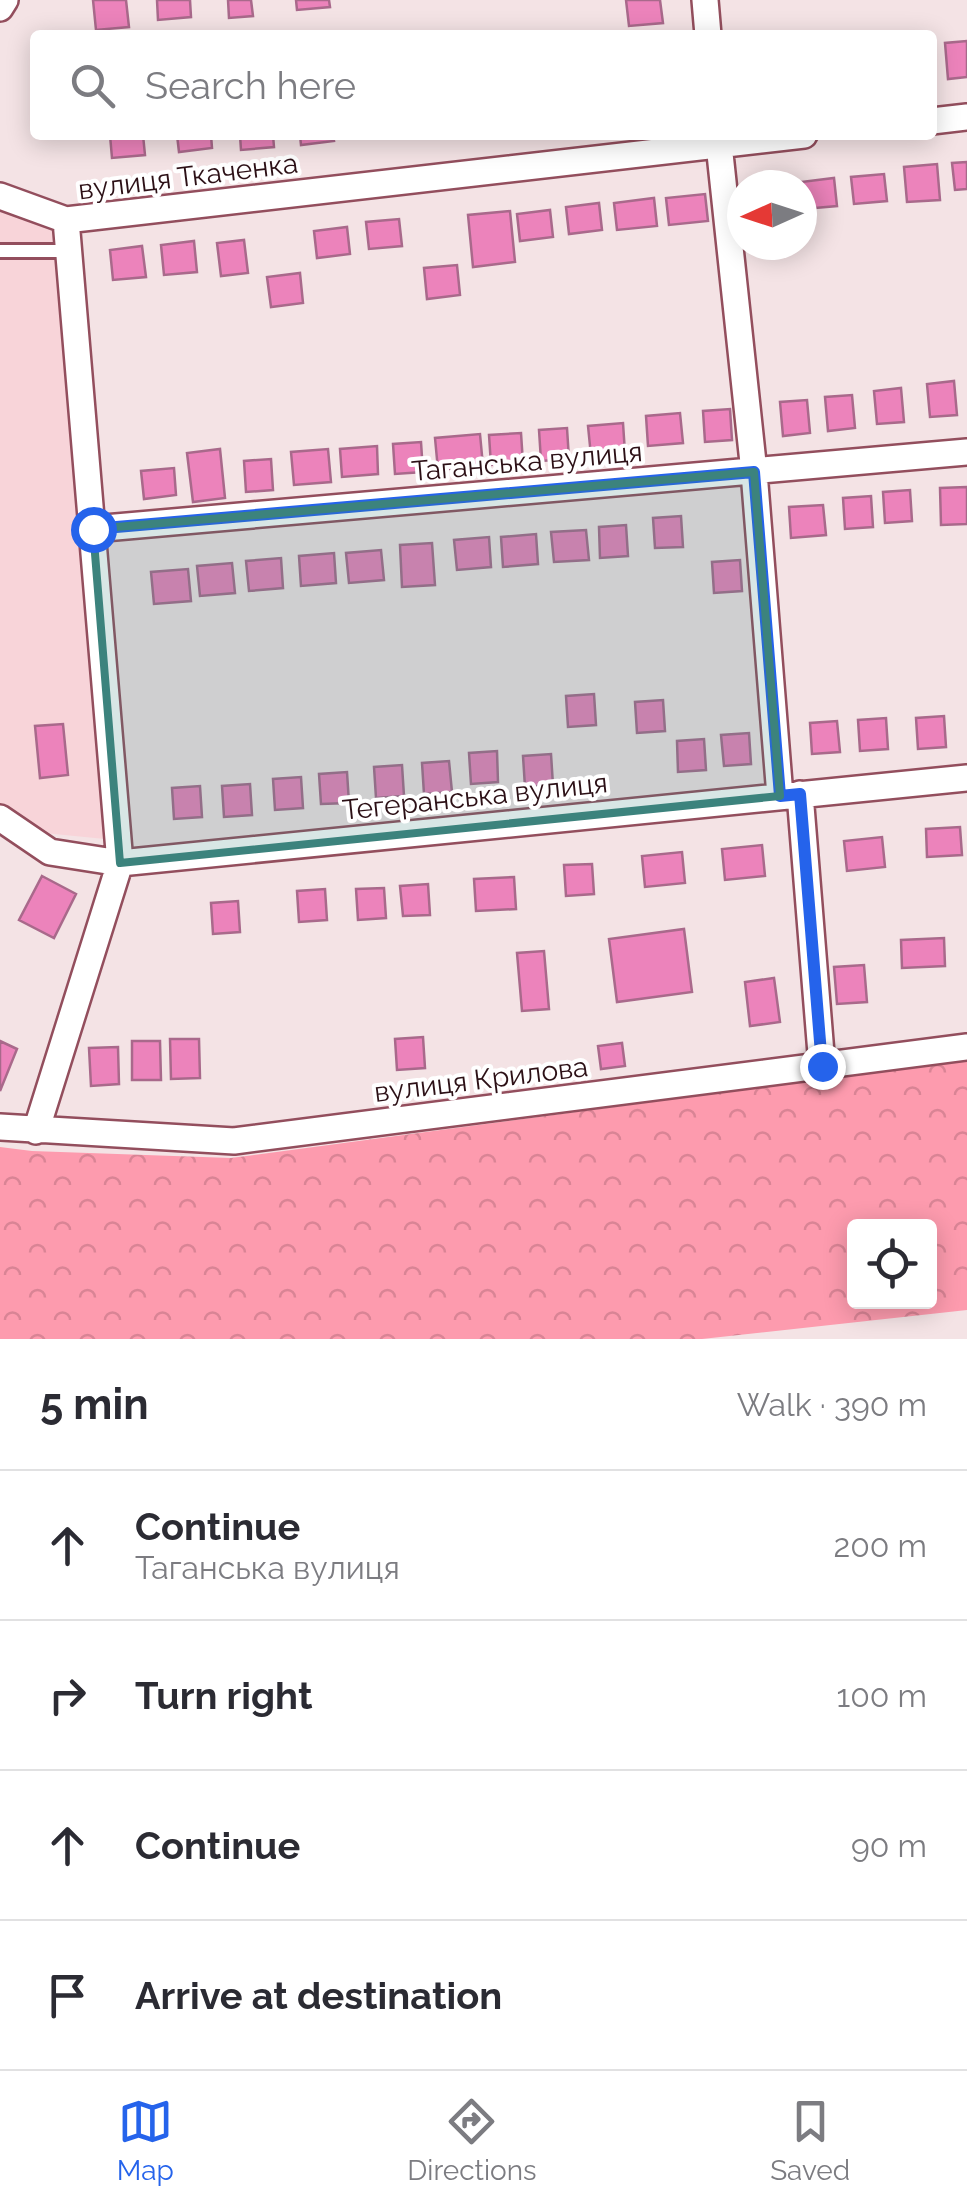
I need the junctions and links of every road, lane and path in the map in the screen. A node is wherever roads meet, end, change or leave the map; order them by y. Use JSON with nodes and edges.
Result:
{"nodes":[{"id":1,"x":6,"y":0,"type":"edge"},
{"id":2,"x":705,"y":0,"type":"edge"},
{"id":3,"x":0,"y":8,"type":"edge"},
{"id":4,"x":708,"y":30,"type":"edge"},
{"id":5,"x":967,"y":117,"type":"edge"},
{"id":6,"x":937,"y":120,"type":"edge"},
{"id":7,"x":718,"y":140,"type":"edge"},
{"id":8,"x":0,"y":196,"type":"edge"},
{"id":9,"x":66,"y":220,"type":"junction"},
{"id":10,"x":0,"y":251,"type":"edge"},
{"id":11,"x":70,"y":251,"type":"junction"},
{"id":12,"x":967,"y":452,"type":"edge"},
{"id":13,"x":754,"y":472,"type":"junction"},
{"id":14,"x":93,"y":529,"type":"junction"},
{"id":15,"x":967,"y":778,"type":"edge"},
{"id":16,"x":790,"y":795,"type":"junction"},
{"id":17,"x":0,"y":818,"type":"edge"},
{"id":18,"x":120,"y":862,"type":"junction"},
{"id":19,"x":967,"y":1047,"type":"edge"},
{"id":20,"x":822,"y":1066,"type":"junction"},
{"id":21,"x":0,"y":1127,"type":"edge"},
{"id":22,"x":36,"y":1130,"type":"junction"}],
"edges":[{"from":1,"to":3,"type":"street"},
{"from":2,"to":4,"type":"street"},
{"from":5,"to":6,"type":"street"},
{"from":7,"to":9,"type":"street","name":"вулиця Ткаченка"},
{"from":7,"to":13,"type":"street"},
{"from":8,"to":9,"type":"street","name":"вулиця Ткаченка"},
{"from":9,"to":11,"type":"street"},
{"from":10,"to":11,"type":"lane"},
{"from":11,"to":14,"type":"street"},
{"from":12,"to":13,"type":"street","name":"Таганська вулиця"},
{"from":13,"to":14,"type":"street","name":"Таганська вулиця"},
{"from":13,"to":16,"type":"street"},
{"from":14,"to":18,"type":"street"},
{"from":15,"to":16,"type":"street","name":"Тегеранська вулиця"},
{"from":16,"to":18,"type":"street","name":"Тегеранська вулиця"},
{"from":16,"to":20,"type":"street"},
{"from":17,"to":18,"type":"street","name":"Тегеранська вулиця"},
{"from":18,"to":22,"type":"street"},
{"from":19,"to":20,"type":"street","name":"вулиця Крилова"},
{"from":20,"to":22,"type":"street","name":"вулиця Крилова"},
{"from":21,"to":22,"type":"street","name":"вулиця Крилова"}]}
